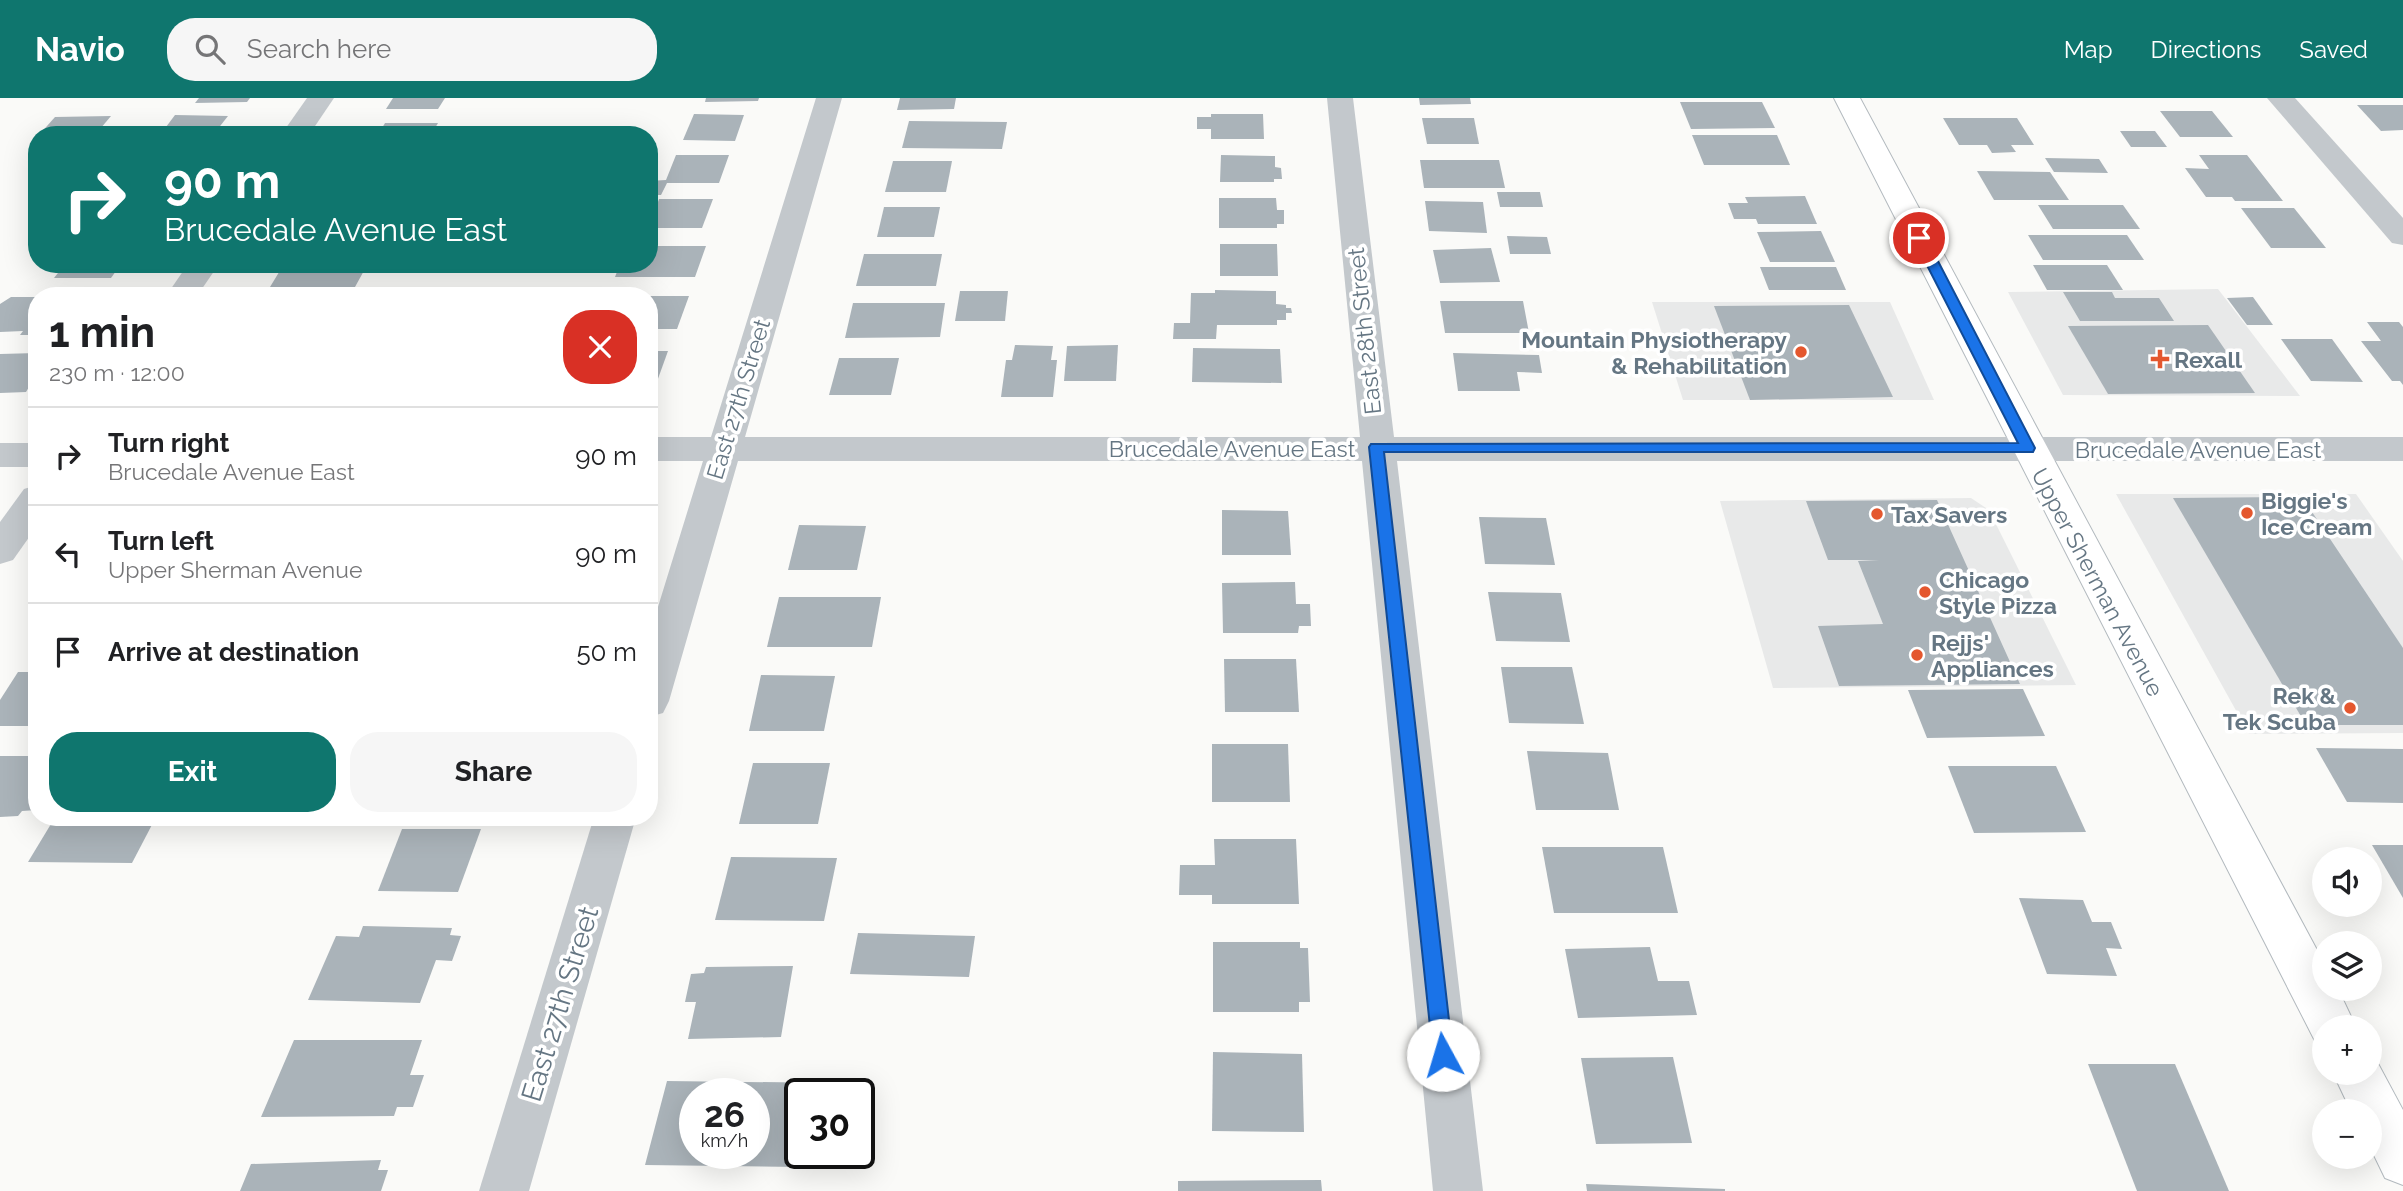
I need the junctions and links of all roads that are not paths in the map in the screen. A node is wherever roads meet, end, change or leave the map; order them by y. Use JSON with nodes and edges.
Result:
{"nodes":[{"id":1,"x":321,"y":98,"type":"edge"},
{"id":2,"x":829,"y":98,"type":"edge"},
{"id":3,"x":1340,"y":98,"type":"edge"},
{"id":4,"x":1847,"y":98,"type":"edge"},
{"id":5,"x":2280,"y":98,"type":"edge"},
{"id":6,"x":301,"y":126,"type":"edge"},
{"id":7,"x":2403,"y":236,"type":"edge"},
{"id":8,"x":1376,"y":447,"type":"junction"},
{"id":9,"x":2028,"y":448,"type":"junction"},
{"id":10,"x":658,"y":449,"type":"edge"},
{"id":11,"x":723,"y":449,"type":"junction"},
{"id":12,"x":2403,"y":449,"type":"edge"},
{"id":13,"x":0,"y":455,"type":"edge"},
{"id":14,"x":28,"y":455,"type":"edge"},
{"id":15,"x":28,"y":511,"type":"edge"},
{"id":16,"x":0,"y":550,"type":"edge"},
{"id":17,"x":658,"y":670,"type":"edge"},
{"id":18,"x":612,"y":826,"type":"edge"},
{"id":19,"x":2327,"y":1015,"type":"edge"},
{"id":20,"x":2363,"y":1085,"type":"edge"},
{"id":21,"x":2403,"y":1160,"type":"edge"},
{"id":22,"x":504,"y":1191,"type":"edge"},
{"id":23,"x":1458,"y":1191,"type":"edge"}],
"edges":[{"from":1,"to":6,"type":"street"},
{"from":2,"to":11,"type":"street","name":"East 27th Street"},
{"from":3,"to":8,"type":"street","name":"East 28th Street"},
{"from":4,"to":9,"type":"main road","name":"Upper Sherman Avenue"},
{"from":5,"to":7,"type":"street"},
{"from":8,"to":9,"type":"street","name":"Brucedale Avenue East"},
{"from":8,"to":11,"type":"street","name":"Brucedale Avenue East"},
{"from":8,"to":23,"type":"street","name":"East 28th Street"},
{"from":9,"to":12,"type":"street","name":"Brucedale Avenue East"},
{"from":9,"to":19,"type":"main road","name":"Upper Sherman Avenue"},
{"from":10,"to":11,"type":"street","name":"Brucedale Avenue East"},
{"from":11,"to":17,"type":"street","name":"East 27th Street"},
{"from":13,"to":14,"type":"street"},
{"from":15,"to":16,"type":"street"},
{"from":18,"to":22,"type":"street","name":"East 27th Street"},
{"from":20,"to":21,"type":"main road"}]}
